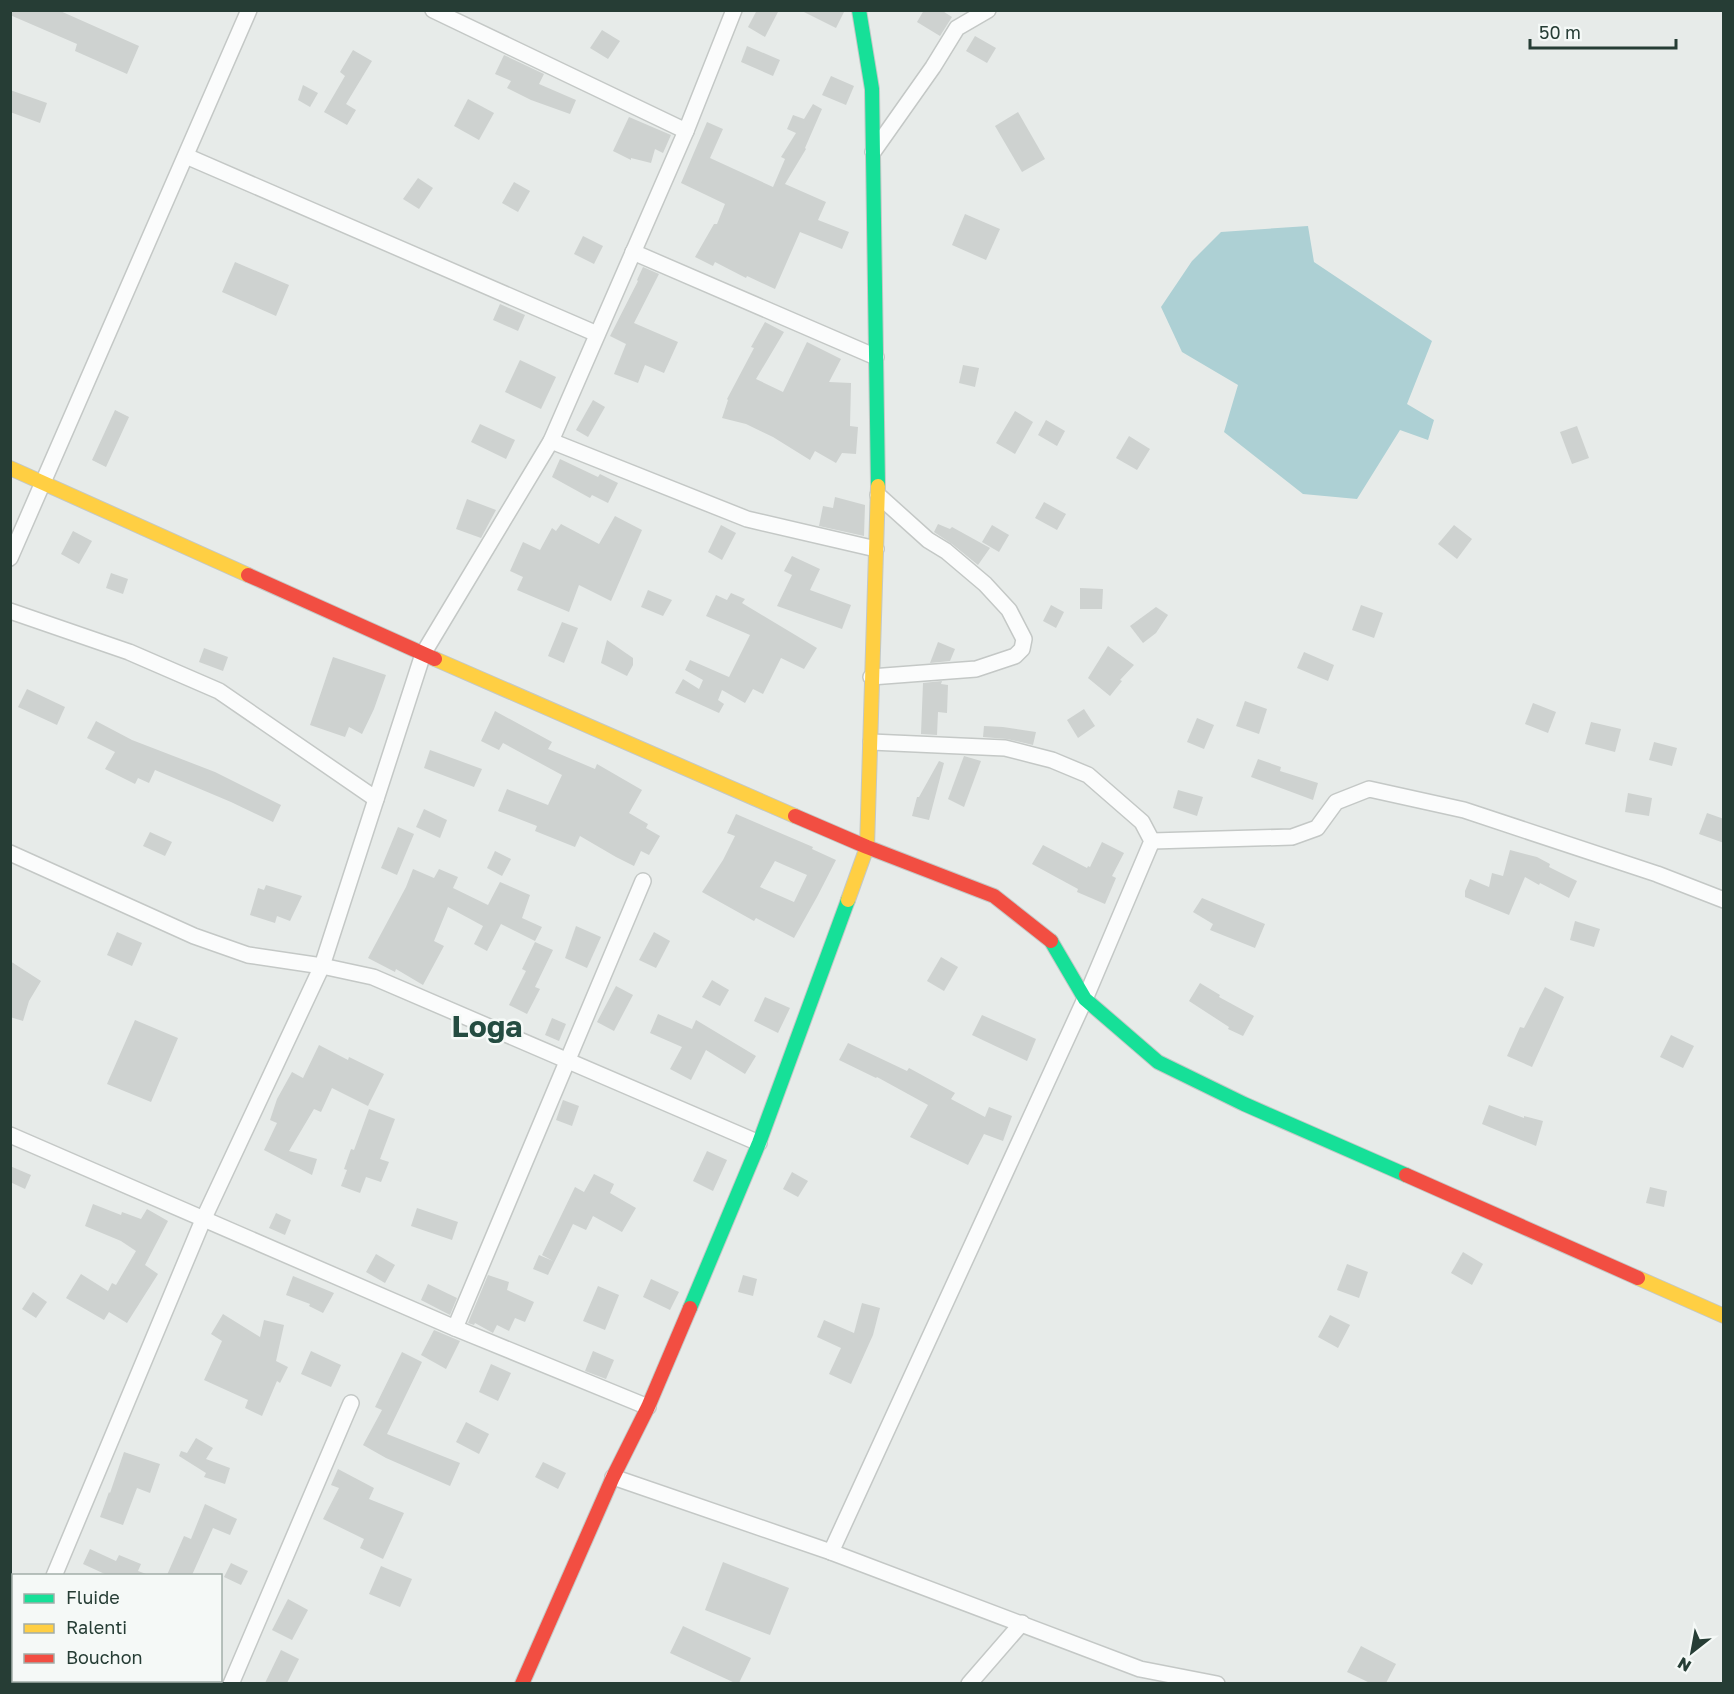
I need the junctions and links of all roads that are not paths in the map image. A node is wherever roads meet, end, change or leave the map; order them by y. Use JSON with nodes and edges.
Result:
{"nodes":[{"id":1,"x":249,"y":10,"type":"edge"},
{"id":2,"x":433,"y":10,"type":"edge"},
{"id":3,"x":734,"y":10,"type":"edge"},
{"id":4,"x":859,"y":10,"type":"edge"},
{"id":5,"x":959,"y":10,"type":"edge"},
{"id":6,"x":988,"y":10,"type":"edge"},
{"id":7,"x":957,"y":28,"type":"junction"},
{"id":8,"x":686,"y":131,"type":"junction"},
{"id":9,"x":873,"y":152,"type":"junction"},
{"id":10,"x":186,"y":156,"type":"junction"},
{"id":11,"x":633,"y":252,"type":"junction"},
{"id":12,"x":597,"y":334,"type":"junction"},
{"id":13,"x":876,"y":357,"type":"junction"},
{"id":14,"x":551,"y":441,"type":"junction"},
{"id":15,"x":10,"y":468,"type":"edge"},
{"id":16,"x":42,"y":483,"type":"junction"},
{"id":17,"x":878,"y":495,"type":"junction"},
{"id":18,"x":876,"y":549,"type":"junction"},
{"id":19,"x":10,"y":558,"type":"edge"},
{"id":20,"x":10,"y":610,"type":"edge"},
{"id":21,"x":423,"y":654,"type":"junction"},
{"id":22,"x":871,"y":677,"type":"junction"},
{"id":23,"x":871,"y":742,"type":"junction"},
{"id":24,"x":376,"y":799,"type":"junction"},
{"id":25,"x":1152,"y":841,"type":"junction"},
{"id":26,"x":867,"y":847,"type":"junction"},
{"id":27,"x":10,"y":853,"type":"edge"},
{"id":28,"x":643,"y":881,"type":"dead end"},
{"id":29,"x":1724,"y":900,"type":"edge"},
{"id":30,"x":322,"y":966,"type":"junction"},
{"id":31,"x":1085,"y":999,"type":"junction"},
{"id":32,"x":567,"y":1062,"type":"junction"},
{"id":33,"x":10,"y":1135,"type":"edge"},
{"id":34,"x":759,"y":1143,"type":"junction"},
{"id":35,"x":203,"y":1220,"type":"junction"},
{"id":36,"x":1724,"y":1316,"type":"edge"},
{"id":37,"x":455,"y":1328,"type":"junction"},
{"id":38,"x":351,"y":1403,"type":"dead end"},
{"id":39,"x":648,"y":1407,"type":"junction"},
{"id":40,"x":613,"y":1477,"type":"junction"},
{"id":41,"x":831,"y":1552,"type":"junction"},
{"id":42,"x":54,"y":1574,"type":"edge"},
{"id":43,"x":1022,"y":1623,"type":"junction"},
{"id":44,"x":231,"y":1683,"type":"edge"},
{"id":45,"x":522,"y":1683,"type":"edge"},
{"id":46,"x":969,"y":1683,"type":"edge"},
{"id":47,"x":1217,"y":1683,"type":"edge"}],
"edges":[{"from":1,"to":10,"type":"street"},
{"from":2,"to":8,"type":"street"},
{"from":3,"to":8,"type":"street"},
{"from":4,"to":9,"type":"street"},
{"from":5,"to":7,"type":"street"},
{"from":6,"to":7,"type":"street"},
{"from":7,"to":9,"type":"street"},
{"from":8,"to":11,"type":"street"},
{"from":9,"to":13,"type":"street"},
{"from":10,"to":12,"type":"street"},
{"from":10,"to":16,"type":"street"},
{"from":11,"to":12,"type":"street"},
{"from":11,"to":13,"type":"street"},
{"from":12,"to":14,"type":"street"},
{"from":13,"to":17,"type":"street"},
{"from":14,"to":18,"type":"street"},
{"from":14,"to":21,"type":"street"},
{"from":15,"to":16,"type":"street"},
{"from":16,"to":19,"type":"street"},
{"from":16,"to":21,"type":"street"},
{"from":17,"to":18,"type":"street"},
{"from":17,"to":22,"type":"street"},
{"from":18,"to":22,"type":"street"},
{"from":20,"to":24,"type":"street"},
{"from":21,"to":24,"type":"street"},
{"from":21,"to":26,"type":"street"},
{"from":22,"to":23,"type":"street"},
{"from":23,"to":25,"type":"street"},
{"from":23,"to":26,"type":"street"},
{"from":24,"to":30,"type":"street"},
{"from":25,"to":29,"type":"street"},
{"from":25,"to":31,"type":"street"},
{"from":26,"to":31,"type":"street"},
{"from":26,"to":34,"type":"street"},
{"from":27,"to":30,"type":"street"},
{"from":28,"to":32,"type":"street"},
{"from":30,"to":32,"type":"street"},
{"from":30,"to":35,"type":"street"},
{"from":31,"to":36,"type":"street"},
{"from":31,"to":41,"type":"street"},
{"from":32,"to":34,"type":"street"},
{"from":32,"to":37,"type":"street"},
{"from":33,"to":35,"type":"street"},
{"from":34,"to":39,"type":"street"},
{"from":35,"to":37,"type":"street"},
{"from":35,"to":42,"type":"street"},
{"from":37,"to":39,"type":"street"},
{"from":38,"to":44,"type":"street"},
{"from":39,"to":40,"type":"street"},
{"from":40,"to":41,"type":"street"},
{"from":40,"to":45,"type":"street"},
{"from":41,"to":43,"type":"street"},
{"from":43,"to":46,"type":"street"},
{"from":43,"to":47,"type":"street"}]}
